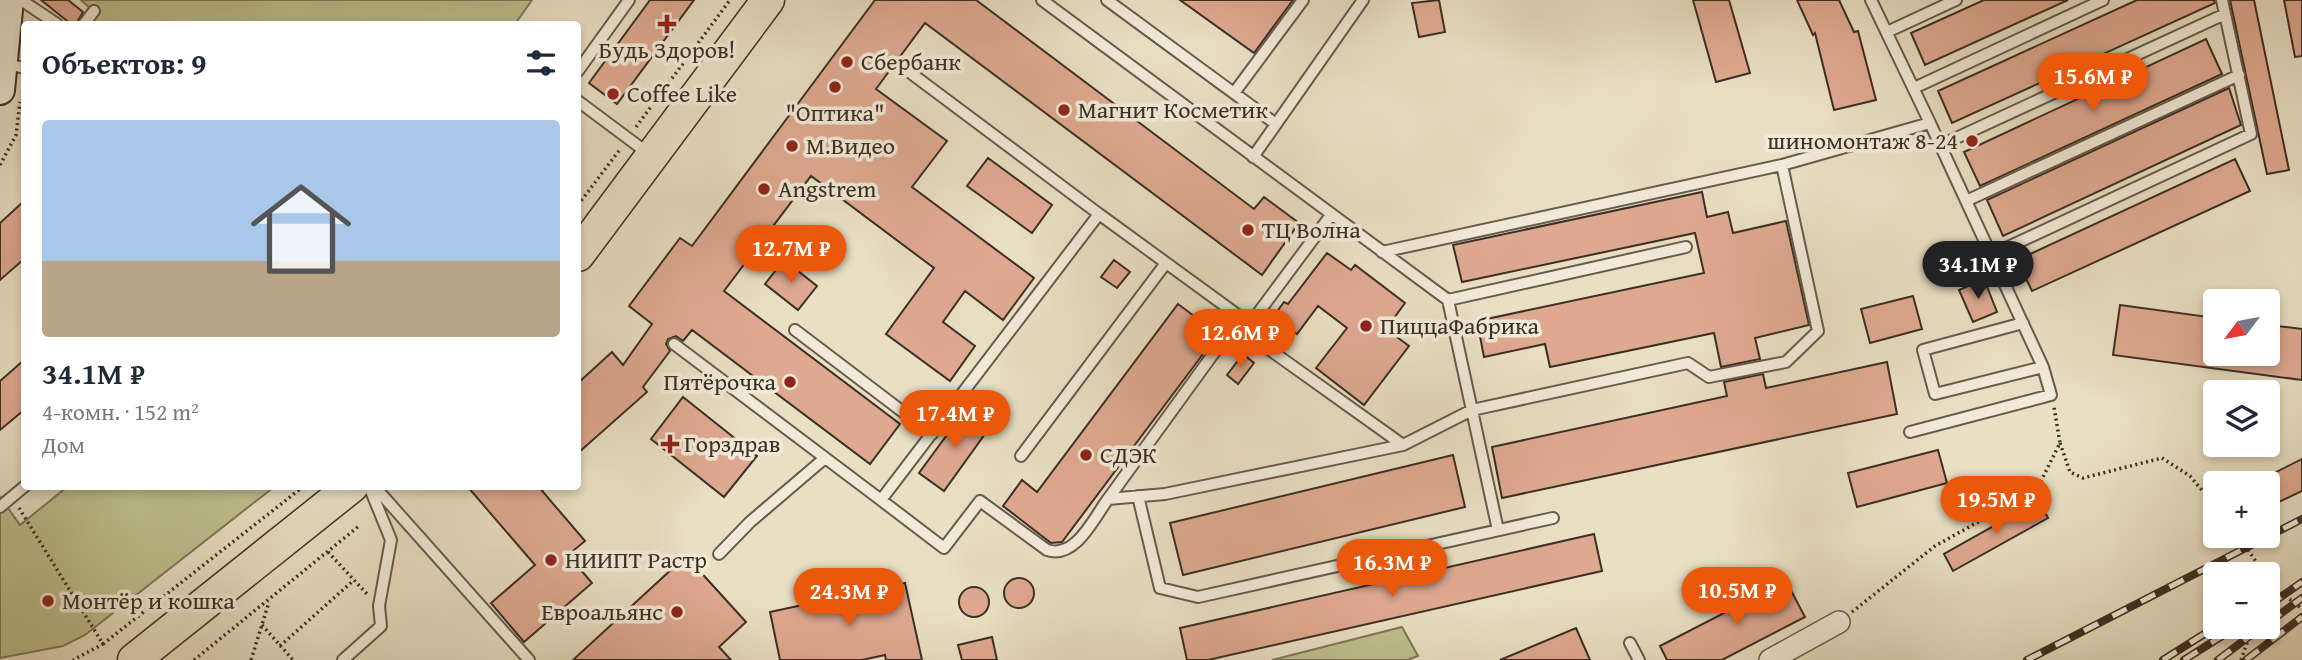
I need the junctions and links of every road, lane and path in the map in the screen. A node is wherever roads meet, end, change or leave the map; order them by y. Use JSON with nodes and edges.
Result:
{"nodes":[{"id":1,"x":9,"y":0,"type":"edge"},
{"id":2,"x":21,"y":0,"type":"edge"},
{"id":3,"x":629,"y":0,"type":"edge"},
{"id":4,"x":730,"y":0,"type":"edge"},
{"id":5,"x":768,"y":0,"type":"edge"},
{"id":6,"x":1042,"y":0,"type":"edge"},
{"id":7,"x":1107,"y":0,"type":"edge"},
{"id":8,"x":1303,"y":0,"type":"edge"},
{"id":9,"x":1363,"y":0,"type":"edge"},
{"id":10,"x":1871,"y":0,"type":"edge"},
{"id":11,"x":1956,"y":0,"type":"edge"},
{"id":12,"x":2103,"y":0,"type":"edge"},
{"id":13,"x":2222,"y":0,"type":"edge"},
{"id":14,"x":94,"y":11,"type":"dead end"},
{"id":15,"x":2225,"y":14,"type":"junction"},
{"id":16,"x":52,"y":21,"type":"edge"},
{"id":17,"x":86,"y":21,"type":"edge"},
{"id":18,"x":1887,"y":32,"type":"junction"},
{"id":19,"x":581,"y":67,"type":"edge"},
{"id":20,"x":908,"y":71,"type":"dead end"},
{"id":21,"x":13,"y":72,"type":"edge"},
{"id":22,"x":2239,"y":75,"type":"junction"},
{"id":23,"x":1914,"y":88,"type":"junction"},
{"id":24,"x":1234,"y":93,"type":"junction"},
{"id":25,"x":581,"y":103,"type":"edge"},
{"id":26,"x":1930,"y":123,"type":"junction"},
{"id":27,"x":1276,"y":124,"type":"junction"},
{"id":28,"x":1941,"y":145,"type":"junction"},
{"id":29,"x":640,"y":147,"type":"junction"},
{"id":30,"x":1253,"y":157,"type":"junction"},
{"id":31,"x":1782,"y":165,"type":"junction"},
{"id":32,"x":0,"y":166,"type":"edge"},
{"id":33,"x":1966,"y":201,"type":"junction"},
{"id":34,"x":581,"y":202,"type":"edge"},
{"id":35,"x":1099,"y":214,"type":"junction"},
{"id":36,"x":1331,"y":215,"type":"junction"},
{"id":37,"x":1686,"y":247,"type":"dead end"},
{"id":38,"x":581,"y":250,"type":"edge"},
{"id":39,"x":1382,"y":252,"type":"junction"},
{"id":40,"x":1992,"y":255,"type":"junction"},
{"id":41,"x":1166,"y":263,"type":"junction"},
{"id":42,"x":1448,"y":300,"type":"junction"},
{"id":43,"x":1238,"y":321,"type":"junction"},
{"id":44,"x":2023,"y":323,"type":"junction"},
{"id":45,"x":795,"y":330,"type":"dead end"},
{"id":46,"x":674,"y":344,"type":"dead end"},
{"id":47,"x":2043,"y":367,"type":"junction"},
{"id":48,"x":2051,"y":395,"type":"junction"},
{"id":49,"x":1472,"y":410,"type":"junction"},
{"id":50,"x":1910,"y":432,"type":"dead end"},
{"id":51,"x":932,"y":434,"type":"junction"},
{"id":52,"x":2060,"y":443,"type":"junction"},
{"id":53,"x":1404,"y":445,"type":"junction"},
{"id":54,"x":1021,"y":456,"type":"dead end"},
{"id":55,"x":825,"y":458,"type":"junction"},
{"id":56,"x":21,"y":489,"type":"edge"},
{"id":57,"x":299,"y":490,"type":"edge"},
{"id":58,"x":347,"y":490,"type":"edge"},
{"id":59,"x":373,"y":490,"type":"edge"},
{"id":60,"x":376,"y":490,"type":"edge"},
{"id":61,"x":2203,"y":492,"type":"edge"},
{"id":62,"x":1138,"y":496,"type":"junction"},
{"id":63,"x":12,"y":497,"type":"junction"},
{"id":64,"x":1108,"y":499,"type":"junction"},
{"id":65,"x":881,"y":500,"type":"junction"},
{"id":66,"x":0,"y":507,"type":"edge"},
{"id":67,"x":1553,"y":518,"type":"dead end"},
{"id":68,"x":359,"y":526,"type":"dead end"},
{"id":69,"x":1498,"y":530,"type":"junction"},
{"id":70,"x":328,"y":552,"type":"junction"},
{"id":71,"x":719,"y":554,"type":"dead end"},
{"id":72,"x":354,"y":580,"type":"junction"},
{"id":73,"x":2280,"y":593,"type":"edge"},
{"id":74,"x":270,"y":600,"type":"junction"},
{"id":75,"x":379,"y":606,"type":"junction"},
{"id":76,"x":2302,"y":609,"type":"edge"},
{"id":77,"x":1839,"y":622,"type":"joint"},
{"id":78,"x":262,"y":625,"type":"junction"},
{"id":79,"x":2248,"y":639,"type":"edge"},
{"id":80,"x":1630,"y":643,"type":"dead end"},
{"id":81,"x":103,"y":645,"type":"junction"},
{"id":82,"x":280,"y":646,"type":"junction"},
{"id":83,"x":73,"y":660,"type":"edge"},
{"id":84,"x":134,"y":660,"type":"edge"},
{"id":85,"x":194,"y":660,"type":"edge"},
{"id":86,"x":251,"y":660,"type":"edge"},
{"id":87,"x":293,"y":660,"type":"edge"},
{"id":88,"x":343,"y":660,"type":"edge"},
{"id":89,"x":529,"y":660,"type":"edge"},
{"id":90,"x":1639,"y":660,"type":"edge"},
{"id":91,"x":1770,"y":660,"type":"edge"},
{"id":92,"x":2241,"y":660,"type":"edge"}],
"edges":[{"from":1,"to":21,"type":"main road"},
{"from":2,"to":16,"type":"lane"},
{"from":3,"to":19,"type":"lane"},
{"from":4,"to":29,"type":"path"},
{"from":5,"to":29,"type":"main road"},
{"from":6,"to":30,"type":"lane"},
{"from":7,"to":24,"type":"lane"},
{"from":8,"to":24,"type":"lane"},
{"from":9,"to":27,"type":"lane"},
{"from":10,"to":18,"type":"lane"},
{"from":11,"to":18,"type":"lane"},
{"from":12,"to":23,"type":"lane"},
{"from":13,"to":15,"type":"lane"},
{"from":14,"to":17,"type":"lane"},
{"from":15,"to":22,"type":"lane"},
{"from":15,"to":28,"type":"lane"},
{"from":18,"to":23,"type":"lane"},
{"from":20,"to":35,"type":"lane"},
{"from":21,"to":32,"type":"path"},
{"from":22,"to":33,"type":"lane"},
{"from":22,"to":40,"type":"lane"},
{"from":23,"to":26,"type":"lane"},
{"from":24,"to":27,"type":"lane"},
{"from":25,"to":29,"type":"lane"},
{"from":26,"to":28,"type":"lane"},
{"from":26,"to":31,"type":"lane"},
{"from":27,"to":30,"type":"lane"},
{"from":28,"to":33,"type":"lane"},
{"from":29,"to":34,"type":"path"},
{"from":29,"to":38,"type":"main road"},
{"from":30,"to":36,"type":"lane"},
{"from":31,"to":39,"type":"lane"},
{"from":31,"to":49,"type":"lane"},
{"from":33,"to":40,"type":"lane"},
{"from":35,"to":41,"type":"lane"},
{"from":35,"to":51,"type":"lane"},
{"from":36,"to":39,"type":"lane"},
{"from":36,"to":43,"type":"lane"},
{"from":37,"to":42,"type":"lane"},
{"from":39,"to":42,"type":"lane"},
{"from":40,"to":44,"type":"lane"},
{"from":41,"to":43,"type":"lane"},
{"from":41,"to":54,"type":"lane"},
{"from":42,"to":49,"type":"lane"},
{"from":43,"to":53,"type":"lane"},
{"from":43,"to":64,"type":"lane"},
{"from":44,"to":47,"type":"lane"},
{"from":44,"to":47,"type":"lane"},
{"from":45,"to":51,"type":"lane"},
{"from":46,"to":55,"type":"lane"},
{"from":47,"to":48,"type":"lane"},
{"from":48,"to":50,"type":"lane"},
{"from":48,"to":52,"type":"path"},
{"from":49,"to":53,"type":"lane"},
{"from":49,"to":69,"type":"lane"},
{"from":51,"to":65,"type":"lane"},
{"from":52,"to":61,"type":"path"},
{"from":52,"to":77,"type":"path"},
{"from":53,"to":62,"type":"lane"},
{"from":55,"to":65,"type":"lane"},
{"from":55,"to":71,"type":"lane"},
{"from":56,"to":63,"type":"lane"},
{"from":57,"to":81,"type":"path"},
{"from":58,"to":84,"type":"main road"},
{"from":59,"to":75,"type":"lane"},
{"from":60,"to":89,"type":"lane"},
{"from":62,"to":64,"type":"lane"},
{"from":62,"to":69,"type":"lane"},
{"from":63,"to":66,"type":"lane"},
{"from":63,"to":81,"type":"path"},
{"from":64,"to":65,"type":"lane"},
{"from":67,"to":69,"type":"lane"},
{"from":68,"to":70,"type":"path"},
{"from":70,"to":72,"type":"path"},
{"from":70,"to":74,"type":"path"},
{"from":72,"to":75,"type":"path"},
{"from":72,"to":82,"type":"path"},
{"from":73,"to":76,"type":"path"},
{"from":74,"to":78,"type":"path"},
{"from":74,"to":85,"type":"path"},
{"from":75,"to":88,"type":"lane"},
{"from":77,"to":91,"type":"street"},
{"from":78,"to":82,"type":"path"},
{"from":78,"to":86,"type":"path"},
{"from":79,"to":92,"type":"path"},
{"from":80,"to":90,"type":"lane"},
{"from":81,"to":83,"type":"path"},
{"from":82,"to":87,"type":"path"}]}
